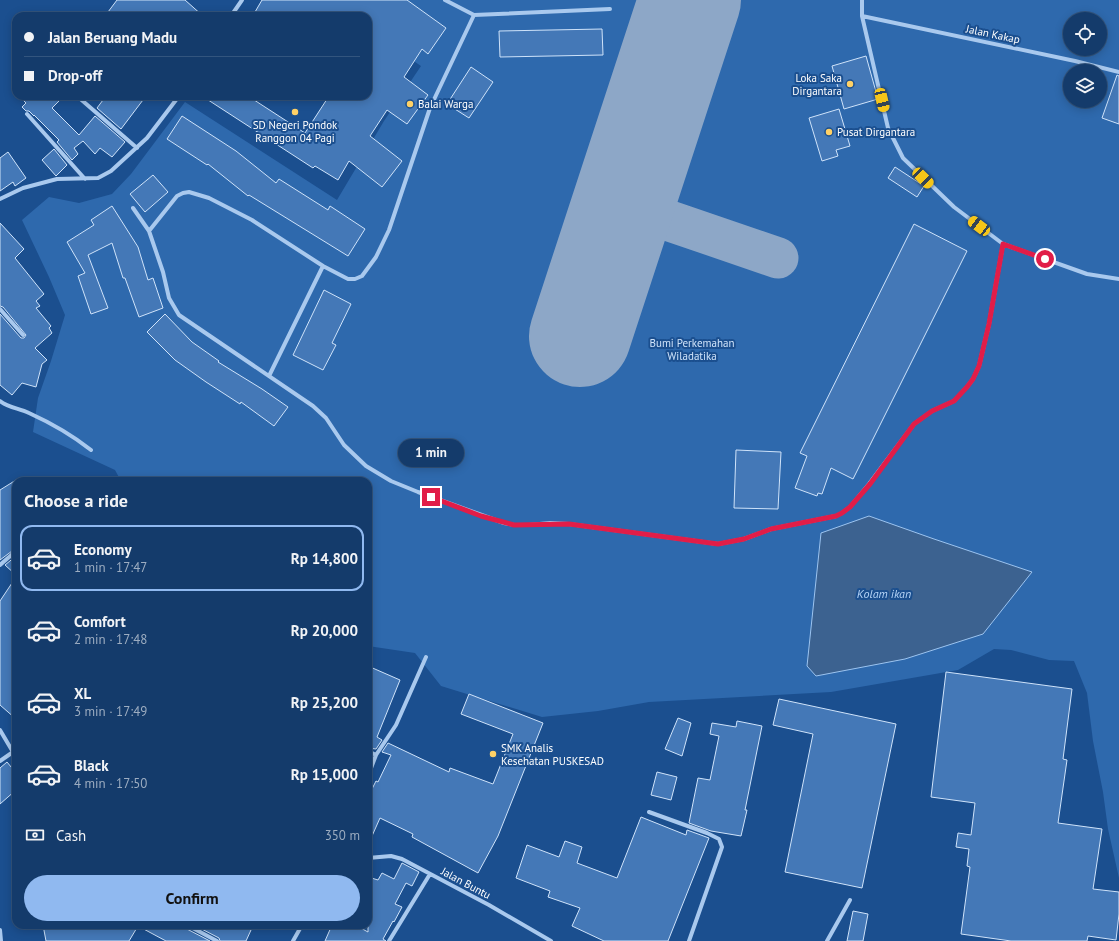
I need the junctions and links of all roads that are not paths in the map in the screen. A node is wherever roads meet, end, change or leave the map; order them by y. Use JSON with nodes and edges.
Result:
{"nodes":[{"id":1,"x":242,"y":0,"type":"edge"},
{"id":2,"x":445,"y":0,"type":"edge"},
{"id":3,"x":862,"y":0,"type":"edge"},
{"id":4,"x":610,"y":9,"type":"dead end"},
{"id":5,"x":234,"y":12,"type":"edge"},
{"id":6,"x":474,"y":15,"type":"junction"},
{"id":7,"x":862,"y":16,"type":"junction"},
{"id":8,"x":1119,"y":72,"type":"edge"},
{"id":9,"x":82,"y":100,"type":"edge"},
{"id":10,"x":176,"y":100,"type":"edge"},
{"id":11,"x":27,"y":114,"type":"dead end"},
{"id":12,"x":137,"y":148,"type":"junction"},
{"id":13,"x":85,"y":179,"type":"junction"},
{"id":14,"x":0,"y":199,"type":"edge"},
{"id":15,"x":133,"y":208,"type":"dead end"},
{"id":16,"x":149,"y":231,"type":"junction"},
{"id":17,"x":1003,"y":244,"type":"junction"},
{"id":18,"x":323,"y":266,"type":"junction"},
{"id":19,"x":1119,"y":279,"type":"edge"},
{"id":20,"x":0,"y":309,"type":"edge"},
{"id":21,"x":23,"y":335,"type":"dead end"},
{"id":22,"x":269,"y":376,"type":"junction"},
{"id":23,"x":0,"y":401,"type":"edge"},
{"id":24,"x":91,"y":450,"type":"dead end"},
{"id":25,"x":12,"y":554,"type":"edge"},
{"id":26,"x":0,"y":564,"type":"edge"},
{"id":27,"x":426,"y":657,"type":"dead end"},
{"id":28,"x":0,"y":730,"type":"edge"},
{"id":29,"x":12,"y":750,"type":"edge"},
{"id":30,"x":12,"y":754,"type":"edge"},
{"id":31,"x":372,"y":754,"type":"edge"},
{"id":32,"x":376,"y":755,"type":"junction"},
{"id":33,"x":0,"y":761,"type":"edge"},
{"id":34,"x":372,"y":766,"type":"edge"},
{"id":35,"x":649,"y":812,"type":"dead end"},
{"id":36,"x":372,"y":858,"type":"edge"},
{"id":37,"x":430,"y":874,"type":"junction"},
{"id":38,"x":850,"y":900,"type":"dead end"},
{"id":39,"x":194,"y":929,"type":"edge"},
{"id":40,"x":300,"y":929,"type":"edge"},
{"id":41,"x":0,"y":931,"type":"edge"},
{"id":42,"x":1,"y":941,"type":"edge"},
{"id":43,"x":217,"y":941,"type":"edge"},
{"id":44,"x":293,"y":941,"type":"edge"},
{"id":45,"x":389,"y":941,"type":"edge"},
{"id":46,"x":551,"y":941,"type":"edge"},
{"id":47,"x":689,"y":941,"type":"edge"},
{"id":48,"x":827,"y":941,"type":"edge"}],
"edges":[{"from":1,"to":5,"type":"street"},
{"from":2,"to":6,"type":"street"},
{"from":3,"to":7,"type":"street"},
{"from":4,"to":6,"type":"street"},
{"from":6,"to":18,"type":"street"},
{"from":7,"to":8,"type":"street","name":"Jalan Kakap"},
{"from":7,"to":17,"type":"street"},
{"from":9,"to":12,"type":"street"},
{"from":10,"to":12,"type":"street"},
{"from":11,"to":13,"type":"street"},
{"from":12,"to":13,"type":"street"},
{"from":13,"to":14,"type":"street"},
{"from":15,"to":16,"type":"street"},
{"from":16,"to":18,"type":"street"},
{"from":16,"to":22,"type":"street"},
{"from":17,"to":19,"type":"street"},
{"from":17,"to":22,"type":"street"},
{"from":18,"to":22,"type":"street"},
{"from":20,"to":21,"type":"street"},
{"from":23,"to":24,"type":"street"},
{"from":25,"to":26,"type":"street"},
{"from":27,"to":32,"type":"street"},
{"from":28,"to":29,"type":"street"},
{"from":30,"to":33,"type":"street"},
{"from":31,"to":32,"type":"street"},
{"from":32,"to":34,"type":"street"},
{"from":35,"to":47,"type":"street"},
{"from":36,"to":37,"type":"street","name":"Jalan Buntu"},
{"from":37,"to":45,"type":"street"},
{"from":37,"to":46,"type":"street","name":"Jalan Buntu"},
{"from":38,"to":48,"type":"street"},
{"from":39,"to":43,"type":"street"},
{"from":40,"to":44,"type":"street"},
{"from":41,"to":42,"type":"street"}]}
